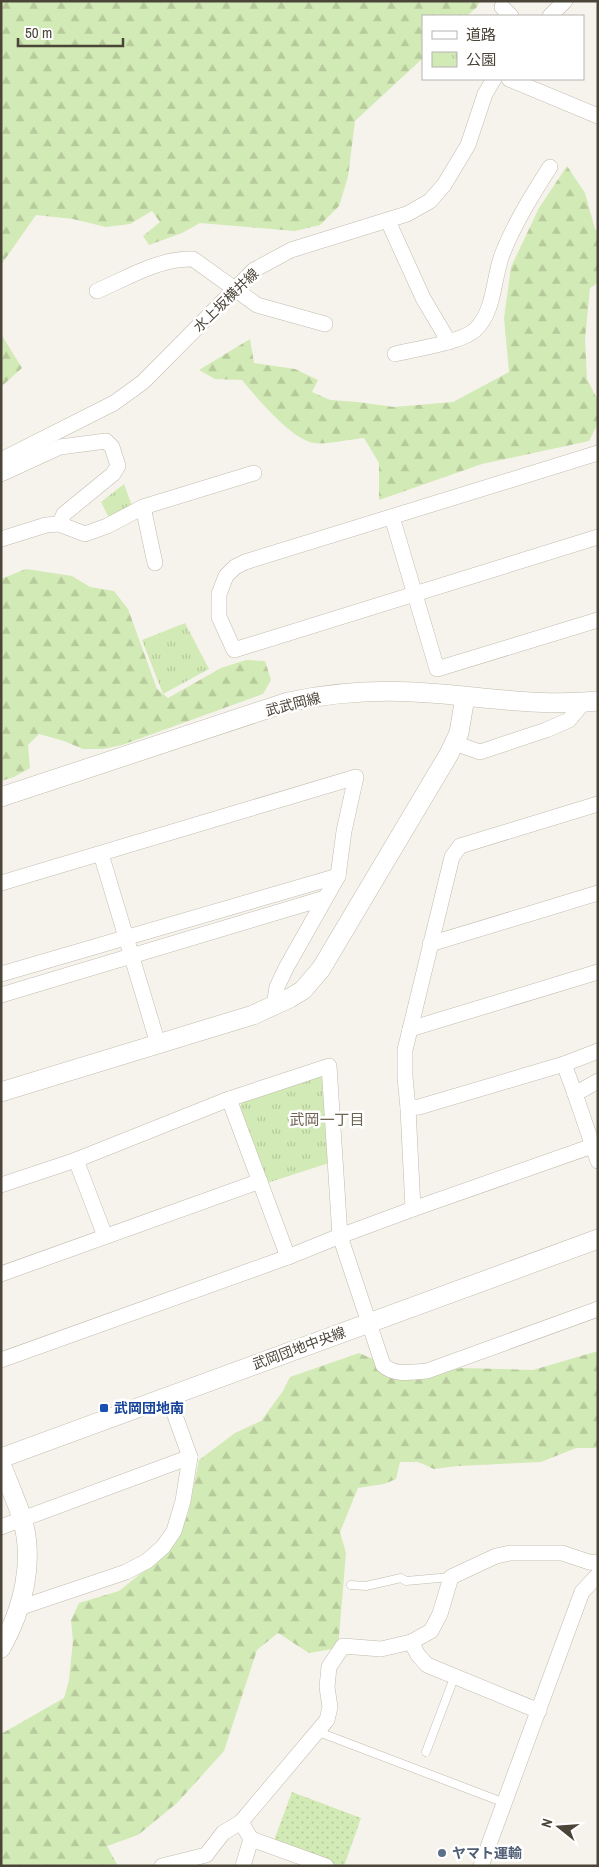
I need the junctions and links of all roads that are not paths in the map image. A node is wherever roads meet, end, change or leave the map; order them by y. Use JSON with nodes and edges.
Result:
{"nodes":[{"id":1,"x":565,"y":1,"type":"edge"},
{"id":2,"x":551,"y":15,"type":"edge"},
{"id":3,"x":493,"y":80,"type":"edge"},
{"id":4,"x":511,"y":80,"type":"edge"},
{"id":5,"x":598,"y":116,"type":"edge"},
{"id":6,"x":550,"y":167,"type":"dead end"},
{"id":7,"x":388,"y":221,"type":"junction"},
{"id":8,"x":234,"y":290,"type":"junction"},
{"id":9,"x":97,"y":291,"type":"dead end"},
{"id":10,"x":325,"y":324,"type":"dead end"},
{"id":11,"x":448,"y":342,"type":"junction"},
{"id":12,"x":395,"y":354,"type":"dead end"},
{"id":13,"x":598,"y":453,"type":"edge"},
{"id":14,"x":1,"y":460,"type":"edge"},
{"id":15,"x":254,"y":473,"type":"dead end"},
{"id":16,"x":1,"y":474,"type":"edge"},
{"id":17,"x":143,"y":507,"type":"junction"},
{"id":18,"x":392,"y":517,"type":"junction"},
{"id":19,"x":59,"y":524,"type":"junction"},
{"id":20,"x":598,"y":537,"type":"edge"},
{"id":21,"x":1,"y":539,"type":"edge"},
{"id":22,"x":155,"y":563,"type":"dead end"},
{"id":23,"x":414,"y":594,"type":"junction"},
{"id":24,"x":598,"y":620,"type":"edge"},
{"id":25,"x":464,"y":697,"type":"junction"},
{"id":26,"x":591,"y":702,"type":"edge"},
{"id":27,"x":454,"y":744,"type":"junction"},
{"id":28,"x":1,"y":797,"type":"edge"},
{"id":29,"x":598,"y":804,"type":"edge"},
{"id":30,"x":101,"y":854,"type":"junction"},
{"id":31,"x":338,"y":876,"type":"junction"},
{"id":32,"x":1,"y":883,"type":"edge"},
{"id":33,"x":598,"y":893,"type":"edge"},
{"id":34,"x":325,"y":898,"type":"junction"},
{"id":35,"x":126,"y":937,"type":"junction"},
{"id":36,"x":430,"y":944,"type":"junction"},
{"id":37,"x":131,"y":956,"type":"junction"},
{"id":38,"x":598,"y":972,"type":"edge"},
{"id":39,"x":1,"y":974,"type":"edge"},
{"id":40,"x":1,"y":995,"type":"edge"},
{"id":41,"x":274,"y":1006,"type":"junction"},
{"id":42,"x":410,"y":1029,"type":"junction"},
{"id":43,"x":158,"y":1044,"type":"junction"},
{"id":44,"x":598,"y":1051,"type":"edge"},
{"id":45,"x":564,"y":1064,"type":"junction"},
{"id":46,"x":598,"y":1081,"type":"edge"},
{"id":47,"x":1,"y":1092,"type":"edge"},
{"id":48,"x":575,"y":1094,"type":"junction"},
{"id":49,"x":229,"y":1099,"type":"junction"},
{"id":50,"x":408,"y":1108,"type":"junction"},
{"id":51,"x":595,"y":1145,"type":"edge"},
{"id":52,"x":76,"y":1160,"type":"junction"},
{"id":53,"x":598,"y":1161,"type":"edge"},
{"id":54,"x":260,"y":1181,"type":"junction"},
{"id":55,"x":1,"y":1184,"type":"edge"},
{"id":56,"x":413,"y":1209,"type":"junction"},
{"id":57,"x":105,"y":1236,"type":"junction"},
{"id":58,"x":340,"y":1236,"type":"junction"},
{"id":59,"x":598,"y":1239,"type":"edge"},
{"id":60,"x":288,"y":1257,"type":"junction"},
{"id":61,"x":1,"y":1274,"type":"edge"},
{"id":62,"x":598,"y":1309,"type":"edge"},
{"id":63,"x":370,"y":1322,"type":"junction"},
{"id":64,"x":1,"y":1360,"type":"edge"},
{"id":65,"x":168,"y":1396,"type":"junction"},
{"id":66,"x":190,"y":1457,"type":"junction"},
{"id":67,"x":1,"y":1458,"type":"edge"},
{"id":68,"x":1,"y":1464,"type":"edge"},
{"id":69,"x":22,"y":1519,"type":"junction"},
{"id":70,"x":1,"y":1527,"type":"edge"},
{"id":71,"x":598,"y":1563,"type":"edge"},
{"id":72,"x":598,"y":1575,"type":"edge"},
{"id":73,"x":451,"y":1577,"type":"junction"},
{"id":74,"x":351,"y":1585,"type":"dead end"},
{"id":75,"x":19,"y":1608,"type":"junction"},
{"id":76,"x":412,"y":1642,"type":"junction"},
{"id":77,"x":1,"y":1648,"type":"edge"},
{"id":78,"x":454,"y":1678,"type":"junction"},
{"id":79,"x":539,"y":1711,"type":"junction"},
{"id":80,"x":316,"y":1731,"type":"junction"},
{"id":81,"x":426,"y":1752,"type":"dead end"},
{"id":82,"x":505,"y":1803,"type":"junction"},
{"id":83,"x":241,"y":1822,"type":"junction"},
{"id":84,"x":250,"y":1839,"type":"junction"},
{"id":85,"x":162,"y":1866,"type":"edge"},
{"id":86,"x":243,"y":1866,"type":"edge"},
{"id":87,"x":326,"y":1866,"type":"edge"},
{"id":88,"x":481,"y":1866,"type":"edge"}],
"edges":[{"from":1,"to":2,"type":"street"},
{"from":3,"to":7,"type":"street","name":"水上坂横井線"},
{"from":4,"to":5,"type":"street"},
{"from":6,"to":11,"type":"street"},
{"from":7,"to":8,"type":"street","name":"水上坂横井線"},
{"from":7,"to":11,"type":"street"},
{"from":8,"to":9,"type":"street"},
{"from":8,"to":10,"type":"street"},
{"from":8,"to":14,"type":"street","name":"水上坂横井線"},
{"from":11,"to":12,"type":"street"},
{"from":13,"to":18,"type":"street"},
{"from":15,"to":17,"type":"street"},
{"from":16,"to":19,"type":"street"},
{"from":17,"to":19,"type":"street"},
{"from":17,"to":22,"type":"street"},
{"from":18,"to":23,"type":"street"},
{"from":18,"to":23,"type":"street"},
{"from":19,"to":21,"type":"street"},
{"from":20,"to":23,"type":"street"},
{"from":23,"to":24,"type":"street"},
{"from":25,"to":26,"type":"street","name":"武武岡線"},
{"from":25,"to":27,"type":"street"},
{"from":25,"to":28,"type":"street","name":"武武岡線"},
{"from":26,"to":27,"type":"street"},
{"from":27,"to":41,"type":"street"},
{"from":29,"to":36,"type":"street"},
{"from":30,"to":31,"type":"street"},
{"from":30,"to":32,"type":"street"},
{"from":30,"to":35,"type":"street"},
{"from":31,"to":34,"type":"street"},
{"from":31,"to":35,"type":"street"},
{"from":33,"to":36,"type":"street"},
{"from":34,"to":37,"type":"street"},
{"from":34,"to":41,"type":"street"},
{"from":35,"to":37,"type":"street"},
{"from":35,"to":39,"type":"street"},
{"from":36,"to":42,"type":"street"},
{"from":37,"to":40,"type":"street"},
{"from":37,"to":43,"type":"street"},
{"from":38,"to":42,"type":"street"},
{"from":41,"to":43,"type":"street"},
{"from":42,"to":50,"type":"street"},
{"from":43,"to":47,"type":"street"},
{"from":44,"to":45,"type":"street"},
{"from":45,"to":48,"type":"street"},
{"from":45,"to":50,"type":"street"},
{"from":46,"to":48,"type":"street"},
{"from":48,"to":51,"type":"street"},
{"from":49,"to":52,"type":"street"},
{"from":49,"to":54,"type":"street"},
{"from":49,"to":58,"type":"street"},
{"from":50,"to":56,"type":"street"},
{"from":51,"to":53,"type":"street"},
{"from":51,"to":56,"type":"street"},
{"from":52,"to":55,"type":"street"},
{"from":52,"to":57,"type":"street"},
{"from":54,"to":57,"type":"street"},
{"from":54,"to":60,"type":"street"},
{"from":56,"to":58,"type":"street"},
{"from":57,"to":61,"type":"street"},
{"from":58,"to":60,"type":"street"},
{"from":58,"to":63,"type":"street"},
{"from":59,"to":63,"type":"street","name":"武岡団地中央線"},
{"from":60,"to":64,"type":"street"},
{"from":62,"to":63,"type":"street"},
{"from":63,"to":65,"type":"street","name":"武岡団地中央線"},
{"from":65,"to":66,"type":"street"},
{"from":65,"to":67,"type":"street","name":"武岡団地中央線"},
{"from":66,"to":69,"type":"street"},
{"from":66,"to":75,"type":"street"},
{"from":68,"to":69,"type":"street"},
{"from":69,"to":70,"type":"street"},
{"from":69,"to":75,"type":"street"},
{"from":71,"to":73,"type":"street"},
{"from":72,"to":79,"type":"street"},
{"from":73,"to":74,"type":"lane"},
{"from":73,"to":76,"type":"street"},
{"from":75,"to":77,"type":"street"},
{"from":76,"to":78,"type":"street"},
{"from":76,"to":80,"type":"street"},
{"from":78,"to":79,"type":"street"},
{"from":78,"to":81,"type":"lane"},
{"from":79,"to":82,"type":"street"},
{"from":80,"to":82,"type":"lane"},
{"from":80,"to":83,"type":"street"},
{"from":82,"to":88,"type":"street"},
{"from":83,"to":84,"type":"street"},
{"from":83,"to":85,"type":"street"},
{"from":84,"to":86,"type":"street"},
{"from":84,"to":87,"type":"street"}]}
